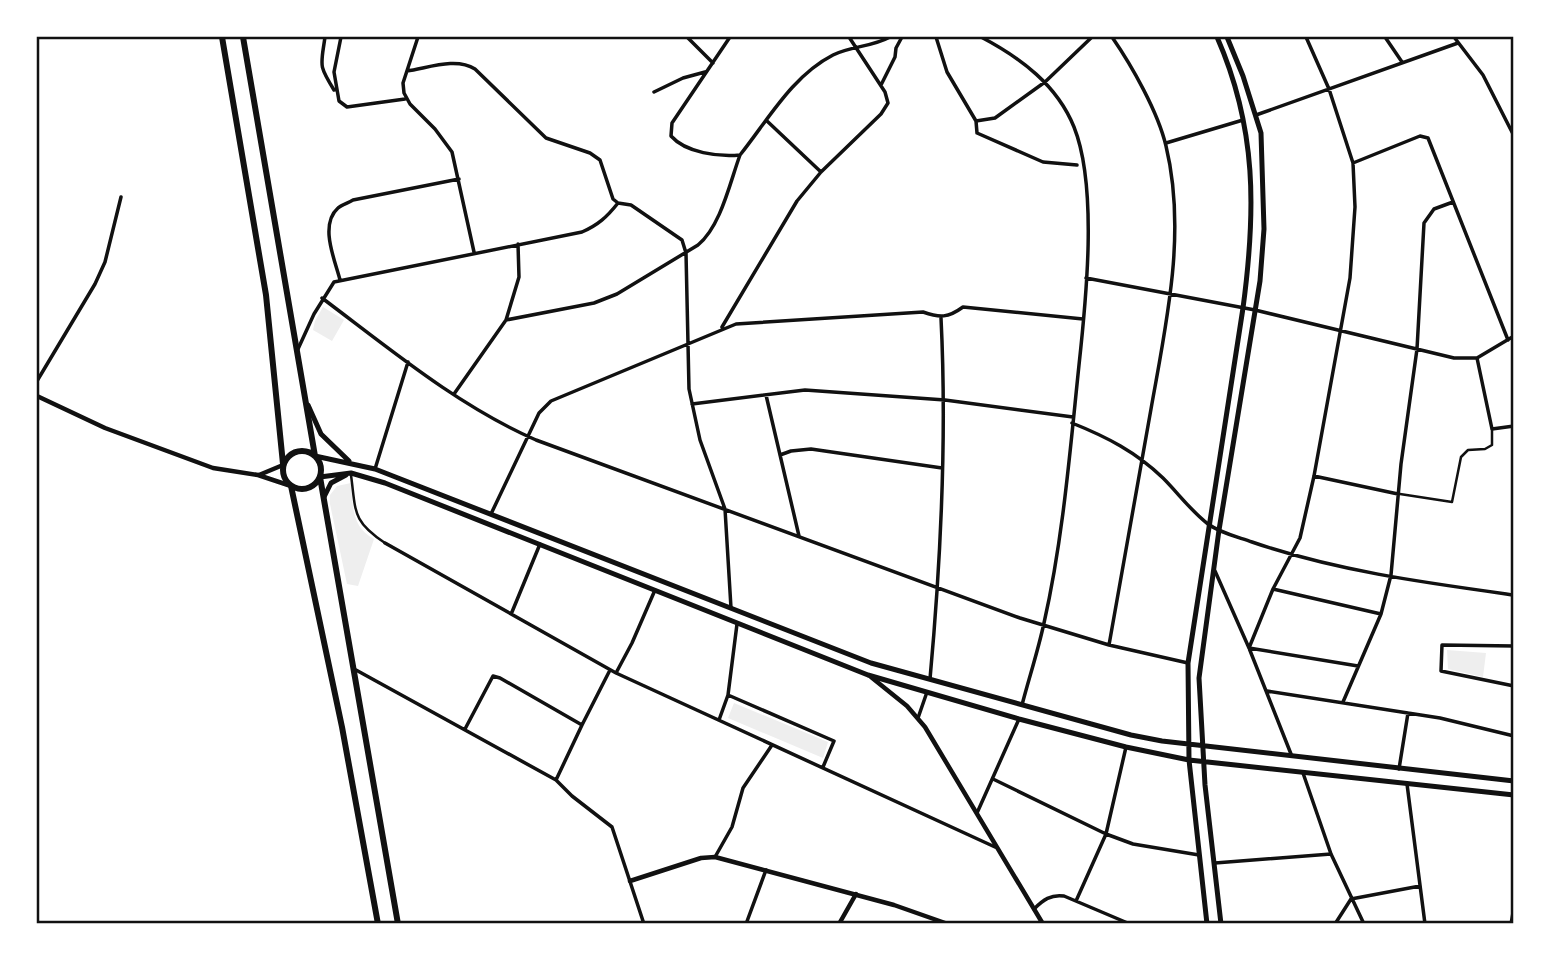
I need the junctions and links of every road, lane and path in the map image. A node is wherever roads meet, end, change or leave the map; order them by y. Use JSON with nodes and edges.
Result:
{"nodes":[{"id":1,"x":222,"y":37,"type":"edge"},
{"id":2,"x":243,"y":37,"type":"edge"},
{"id":3,"x":325,"y":37,"type":"edge"},
{"id":4,"x":341,"y":37,"type":"edge"},
{"id":5,"x":418,"y":37,"type":"edge"},
{"id":6,"x":687,"y":37,"type":"edge"},
{"id":7,"x":730,"y":37,"type":"edge"},
{"id":8,"x":849,"y":37,"type":"edge"},
{"id":9,"x":890,"y":37,"type":"edge"},
{"id":10,"x":902,"y":37,"type":"edge"},
{"id":11,"x":936,"y":37,"type":"edge"},
{"id":12,"x":981,"y":37,"type":"edge"},
{"id":13,"x":1092,"y":37,"type":"edge"},
{"id":14,"x":1112,"y":37,"type":"edge"},
{"id":15,"x":1217,"y":37,"type":"edge"},
{"id":16,"x":1227,"y":37,"type":"edge"},
{"id":17,"x":1306,"y":37,"type":"edge"},
{"id":18,"x":1385,"y":37,"type":"edge"},
{"id":19,"x":1454,"y":37,"type":"edge"},
{"id":20,"x":1458,"y":43,"type":"junction"},
{"id":21,"x":856,"y":47,"type":"junction"},
{"id":22,"x":1402,"y":62,"type":"junction"},
{"id":23,"x":713,"y":63,"type":"junction"},
{"id":24,"x":407,"y":71,"type":"junction"},
{"id":25,"x":707,"y":72,"type":"junction"},
{"id":26,"x":1045,"y":82,"type":"junction"},
{"id":27,"x":881,"y":85,"type":"junction"},
{"id":28,"x":1329,"y":89,"type":"junction"},
{"id":29,"x":336,"y":91,"type":"junction"},
{"id":30,"x":654,"y":92,"type":"dead end"},
{"id":31,"x":406,"y":99,"type":"junction"},
{"id":32,"x":1256,"y":115,"type":"junction"},
{"id":33,"x":1245,"y":119,"type":"junction"},
{"id":34,"x":767,"y":121,"type":"junction"},
{"id":35,"x":976,"y":121,"type":"junction"},
{"id":36,"x":1514,"y":136,"type":"edge"},
{"id":37,"x":1166,"y":144,"type":"junction"},
{"id":38,"x":740,"y":155,"type":"junction"},
{"id":39,"x":1353,"y":163,"type":"junction"},
{"id":40,"x":1077,"y":164,"type":"dead end"},
{"id":41,"x":821,"y":172,"type":"junction"},
{"id":42,"x":459,"y":179,"type":"junction"},
{"id":43,"x":121,"y":197,"type":"dead end"},
{"id":44,"x":1453,"y":202,"type":"junction"},
{"id":45,"x":618,"y":203,"type":"junction"},
{"id":46,"x":518,"y":243,"type":"junction"},
{"id":47,"x":474,"y":253,"type":"junction"},
{"id":48,"x":686,"y":253,"type":"junction"},
{"id":49,"x":1086,"y":278,"type":"junction"},
{"id":50,"x":340,"y":280,"type":"junction"},
{"id":51,"x":1171,"y":294,"type":"junction"},
{"id":52,"x":322,"y":298,"type":"junction"},
{"id":53,"x":1243,"y":308,"type":"junction"},
{"id":54,"x":1255,"y":310,"type":"junction"},
{"id":55,"x":941,"y":318,"type":"junction"},
{"id":56,"x":1084,"y":319,"type":"junction"},
{"id":57,"x":506,"y":320,"type":"junction"},
{"id":58,"x":721,"y":329,"type":"junction"},
{"id":59,"x":1340,"y":330,"type":"junction"},
{"id":60,"x":1514,"y":336,"type":"edge"},
{"id":61,"x":1508,"y":340,"type":"junction"},
{"id":62,"x":688,"y":343,"type":"junction"},
{"id":63,"x":1417,"y":349,"type":"junction"},
{"id":64,"x":297,"y":351,"type":"junction"},
{"id":65,"x":1477,"y":358,"type":"junction"},
{"id":66,"x":408,"y":362,"type":"junction"},
{"id":67,"x":37,"y":381,"type":"edge"},
{"id":68,"x":454,"y":394,"type":"junction"},
{"id":69,"x":765,"y":395,"type":"junction"},
{"id":70,"x":37,"y":396,"type":"edge"},
{"id":71,"x":305,"y":397,"type":"junction"},
{"id":72,"x":945,"y":400,"type":"junction"},
{"id":73,"x":692,"y":404,"type":"junction"},
{"id":74,"x":1073,"y":420,"type":"junction"},
{"id":75,"x":1514,"y":426,"type":"edge"},
{"id":76,"x":1492,"y":429,"type":"junction"},
{"id":77,"x":527,"y":436,"type":"junction"},
{"id":78,"x":780,"y":455,"type":"junction"},
{"id":79,"x":315,"y":456,"type":"junction"},
{"id":80,"x":1142,"y":459,"type":"junction"},
{"id":81,"x":352,"y":463,"type":"junction"},
{"id":82,"x":283,"y":464,"type":"junction"},
{"id":83,"x":942,"y":468,"type":"junction"},
{"id":84,"x":374,"y":469,"type":"junction"},
{"id":85,"x":351,"y":473,"type":"junction"},
{"id":86,"x":258,"y":475,"type":"junction"},
{"id":87,"x":1314,"y":476,"type":"junction"},
{"id":88,"x":320,"y":477,"type":"junction"},
{"id":89,"x":291,"y":486,"type":"junction"},
{"id":90,"x":1398,"y":494,"type":"junction"},
{"id":91,"x":323,"y":500,"type":"junction"},
{"id":92,"x":725,"y":509,"type":"junction"},
{"id":93,"x":491,"y":514,"type":"junction"},
{"id":94,"x":1208,"y":524,"type":"junction"},
{"id":95,"x":1219,"y":530,"type":"junction"},
{"id":96,"x":800,"y":537,"type":"junction"},
{"id":97,"x":385,"y":542,"type":"joint"},
{"id":98,"x":540,"y":544,"type":"junction"},
{"id":99,"x":1290,"y":555,"type":"junction"},
{"id":100,"x":1214,"y":569,"type":"junction"},
{"id":101,"x":1391,"y":575,"type":"junction"},
{"id":102,"x":938,"y":588,"type":"junction"},
{"id":103,"x":1273,"y":589,"type":"junction"},
{"id":104,"x":654,"y":590,"type":"junction"},
{"id":105,"x":1514,"y":595,"type":"edge"},
{"id":106,"x":730,"y":608,"type":"junction"},
{"id":107,"x":512,"y":612,"type":"junction"},
{"id":108,"x":1381,"y":614,"type":"junction"},
{"id":109,"x":737,"y":624,"type":"junction"},
{"id":110,"x":1044,"y":625,"type":"junction"},
{"id":111,"x":1109,"y":645,"type":"junction"},
{"id":112,"x":1514,"y":646,"type":"edge"},
{"id":113,"x":1249,"y":648,"type":"junction"},
{"id":114,"x":1188,"y":663,"type":"junction"},
{"id":115,"x":1358,"y":666,"type":"junction"},
{"id":116,"x":354,"y":669,"type":"junction"},
{"id":117,"x":610,"y":670,"type":"junction"},
{"id":118,"x":616,"y":673,"type":"junction"},
{"id":119,"x":868,"y":675,"type":"junction"},
{"id":120,"x":929,"y":681,"type":"junction"},
{"id":121,"x":1514,"y":686,"type":"edge"},
{"id":122,"x":1267,"y":691,"type":"junction"},
{"id":123,"x":927,"y":692,"type":"junction"},
{"id":124,"x":728,"y":695,"type":"junction"},
{"id":125,"x":1343,"y":702,"type":"junction"},
{"id":126,"x":1021,"y":705,"type":"junction"},
{"id":127,"x":1408,"y":713,"type":"junction"},
{"id":128,"x":918,"y":718,"type":"junction"},
{"id":129,"x":1019,"y":719,"type":"junction"},
{"id":130,"x":719,"y":720,"type":"junction"},
{"id":131,"x":582,"y":725,"type":"junction"},
{"id":132,"x":465,"y":729,"type":"junction"},
{"id":133,"x":1514,"y":736,"type":"edge"},
{"id":134,"x":1189,"y":744,"type":"junction"},
{"id":135,"x":772,"y":745,"type":"junction"},
{"id":136,"x":1202,"y":745,"type":"junction"},
{"id":137,"x":1126,"y":747,"type":"junction"},
{"id":138,"x":1292,"y":755,"type":"junction"},
{"id":139,"x":1189,"y":760,"type":"junction"},
{"id":140,"x":1203,"y":762,"type":"junction"},
{"id":141,"x":823,"y":767,"type":"junction"},
{"id":142,"x":1399,"y":769,"type":"junction"},
{"id":143,"x":1303,"y":772,"type":"junction"},
{"id":144,"x":993,"y":779,"type":"junction"},
{"id":145,"x":556,"y":780,"type":"junction"},
{"id":146,"x":1514,"y":781,"type":"edge"},
{"id":147,"x":1406,"y":784,"type":"junction"},
{"id":148,"x":1514,"y":795,"type":"edge"},
{"id":149,"x":976,"y":816,"type":"junction"},
{"id":150,"x":1106,"y":834,"type":"junction"},
{"id":151,"x":995,"y":847,"type":"junction"},
{"id":152,"x":1331,"y":854,"type":"junction"},
{"id":153,"x":1199,"y":855,"type":"junction"},
{"id":154,"x":715,"y":856,"type":"junction"},
{"id":155,"x":1214,"y":863,"type":"junction"},
{"id":156,"x":766,"y":870,"type":"junction"},
{"id":157,"x":630,"y":881,"type":"junction"},
{"id":158,"x":1420,"y":886,"type":"junction"},
{"id":159,"x":856,"y":894,"type":"junction"},
{"id":160,"x":1351,"y":899,"type":"junction"},
{"id":161,"x":1076,"y":901,"type":"junction"},
{"id":162,"x":1514,"y":907,"type":"edge"},
{"id":163,"x":1033,"y":909,"type":"junction"},
{"id":164,"x":378,"y":924,"type":"edge"},
{"id":165,"x":398,"y":924,"type":"edge"},
{"id":166,"x":644,"y":924,"type":"edge"},
{"id":167,"x":746,"y":924,"type":"edge"},
{"id":168,"x":839,"y":924,"type":"edge"},
{"id":169,"x":948,"y":924,"type":"edge"},
{"id":170,"x":1043,"y":924,"type":"edge"},
{"id":171,"x":1130,"y":924,"type":"edge"},
{"id":172,"x":1207,"y":924,"type":"edge"},
{"id":173,"x":1221,"y":924,"type":"edge"},
{"id":174,"x":1335,"y":924,"type":"edge"},
{"id":175,"x":1364,"y":924,"type":"edge"},
{"id":176,"x":1425,"y":924,"type":"edge"},
{"id":177,"x":1511,"y":924,"type":"edge"}],
"edges":[{"from":1,"to":82,"type":"highway"},
{"from":2,"to":64,"type":"highway"},
{"from":3,"to":29,"type":"street"},
{"from":4,"to":29,"type":"street"},
{"from":5,"to":24,"type":"street"},
{"from":6,"to":23,"type":"street"},
{"from":7,"to":23,"type":"street"},
{"from":8,"to":21,"type":"street"},
{"from":9,"to":21,"type":"street"},
{"from":10,"to":27,"type":"street"},
{"from":11,"to":35,"type":"street"},
{"from":12,"to":26,"type":"street"},
{"from":13,"to":26,"type":"street"},
{"from":14,"to":37,"type":"street"},
{"from":15,"to":33,"type":"main road"},
{"from":16,"to":32,"type":"main road"},
{"from":17,"to":28,"type":"street"},
{"from":18,"to":22,"type":"street"},
{"from":19,"to":20,"type":"street"},
{"from":20,"to":22,"type":"street"},
{"from":20,"to":36,"type":"street"},
{"from":21,"to":27,"type":"street"},
{"from":21,"to":34,"type":"street"},
{"from":22,"to":28,"type":"street"},
{"from":23,"to":25,"type":"street"},
{"from":24,"to":31,"type":"street"},
{"from":24,"to":45,"type":"street"},
{"from":25,"to":30,"type":"street"},
{"from":25,"to":38,"type":"street"},
{"from":26,"to":35,"type":"street"},
{"from":26,"to":49,"type":"street"},
{"from":27,"to":41,"type":"street"},
{"from":28,"to":32,"type":"street"},
{"from":28,"to":39,"type":"street"},
{"from":29,"to":31,"type":"street"},
{"from":31,"to":42,"type":"street"},
{"from":32,"to":54,"type":"main road"},
{"from":33,"to":37,"type":"street"},
{"from":33,"to":53,"type":"main road"},
{"from":34,"to":38,"type":"street"},
{"from":34,"to":41,"type":"street"},
{"from":35,"to":40,"type":"street"},
{"from":37,"to":51,"type":"street"},
{"from":38,"to":48,"type":"street"},
{"from":39,"to":44,"type":"street"},
{"from":39,"to":59,"type":"street"},
{"from":41,"to":58,"type":"street"},
{"from":42,"to":47,"type":"street"},
{"from":42,"to":50,"type":"street"},
{"from":43,"to":67,"type":"street"},
{"from":44,"to":61,"type":"street"},
{"from":44,"to":63,"type":"street"},
{"from":45,"to":46,"type":"street"},
{"from":45,"to":48,"type":"street"},
{"from":46,"to":47,"type":"street"},
{"from":46,"to":57,"type":"street"},
{"from":47,"to":50,"type":"street"},
{"from":48,"to":57,"type":"street"},
{"from":48,"to":62,"type":"street"},
{"from":49,"to":51,"type":"street"},
{"from":49,"to":56,"type":"street"},
{"from":50,"to":52,"type":"street"},
{"from":51,"to":53,"type":"street"},
{"from":51,"to":80,"type":"street"},
{"from":52,"to":64,"type":"street"},
{"from":52,"to":66,"type":"street"},
{"from":53,"to":54,"type":"street"},
{"from":53,"to":94,"type":"main road"},
{"from":54,"to":59,"type":"street"},
{"from":54,"to":95,"type":"main road"},
{"from":55,"to":56,"type":"street"},
{"from":55,"to":58,"type":"street"},
{"from":55,"to":72,"type":"street"},
{"from":56,"to":74,"type":"street"},
{"from":57,"to":68,"type":"street"},
{"from":58,"to":62,"type":"street"},
{"from":59,"to":63,"type":"street"},
{"from":59,"to":87,"type":"street"},
{"from":60,"to":61,"type":"street"},
{"from":61,"to":65,"type":"street"},
{"from":62,"to":73,"type":"street"},
{"from":62,"to":77,"type":"street"},
{"from":63,"to":65,"type":"street"},
{"from":63,"to":90,"type":"street"},
{"from":64,"to":71,"type":"highway"},
{"from":65,"to":76,"type":"street"},
{"from":66,"to":68,"type":"street"},
{"from":66,"to":84,"type":"street"},
{"from":68,"to":77,"type":"street"},
{"from":69,"to":72,"type":"street"},
{"from":69,"to":73,"type":"street"},
{"from":69,"to":78,"type":"street"},
{"from":70,"to":86,"type":"street"},
{"from":71,"to":79,"type":"highway"},
{"from":71,"to":81,"type":"main road"},
{"from":72,"to":74,"type":"street"},
{"from":72,"to":83,"type":"street"},
{"from":73,"to":92,"type":"street"},
{"from":74,"to":80,"type":"street"},
{"from":74,"to":110,"type":"street"},
{"from":75,"to":76,"type":"street"},
{"from":76,"to":90,"type":"street"},
{"from":77,"to":92,"type":"street"},
{"from":77,"to":93,"type":"street"},
{"from":78,"to":83,"type":"street"},
{"from":78,"to":96,"type":"street"},
{"from":79,"to":81,"type":"main road"},
{"from":79,"to":82,"type":"highway"},
{"from":79,"to":88,"type":"highway"},
{"from":80,"to":94,"type":"street"},
{"from":80,"to":111,"type":"street"},
{"from":81,"to":84,"type":"main road"},
{"from":82,"to":86,"type":"street"},
{"from":82,"to":89,"type":"highway"},
{"from":83,"to":102,"type":"street"},
{"from":84,"to":93,"type":"main road"},
{"from":85,"to":88,"type":"main road"},
{"from":85,"to":91,"type":"main road"},
{"from":85,"to":97,"type":"street"},
{"from":85,"to":98,"type":"main road"},
{"from":86,"to":89,"type":"street"},
{"from":87,"to":90,"type":"street"},
{"from":87,"to":99,"type":"street"},
{"from":88,"to":89,"type":"highway"},
{"from":88,"to":91,"type":"highway"},
{"from":89,"to":164,"type":"highway"},
{"from":90,"to":101,"type":"street"},
{"from":91,"to":116,"type":"highway"},
{"from":92,"to":96,"type":"street"},
{"from":92,"to":106,"type":"street"},
{"from":93,"to":106,"type":"main road"},
{"from":94,"to":95,"type":"street"},
{"from":94,"to":114,"type":"main road"},
{"from":95,"to":99,"type":"street"},
{"from":95,"to":100,"type":"main road"},
{"from":96,"to":102,"type":"street"},
{"from":97,"to":107,"type":"street"},
{"from":98,"to":104,"type":"main road"},
{"from":98,"to":107,"type":"street"},
{"from":99,"to":101,"type":"street"},
{"from":99,"to":103,"type":"street"},
{"from":100,"to":113,"type":"street"},
{"from":100,"to":136,"type":"main road"},
{"from":101,"to":105,"type":"street"},
{"from":101,"to":108,"type":"street"},
{"from":102,"to":110,"type":"street"},
{"from":102,"to":120,"type":"street"},
{"from":103,"to":108,"type":"street"},
{"from":103,"to":113,"type":"street"},
{"from":104,"to":109,"type":"main road"},
{"from":104,"to":118,"type":"street"},
{"from":106,"to":120,"type":"main road"},
{"from":107,"to":117,"type":"street"},
{"from":108,"to":115,"type":"street"},
{"from":109,"to":119,"type":"main road"},
{"from":109,"to":124,"type":"street"},
{"from":110,"to":111,"type":"street"},
{"from":110,"to":126,"type":"street"},
{"from":111,"to":114,"type":"street"},
{"from":112,"to":121,"type":"street"},
{"from":113,"to":115,"type":"street"},
{"from":113,"to":122,"type":"street"},
{"from":114,"to":134,"type":"main road"},
{"from":115,"to":125,"type":"street"},
{"from":116,"to":132,"type":"street"},
{"from":116,"to":165,"type":"highway"},
{"from":117,"to":118,"type":"street"},
{"from":117,"to":131,"type":"street"},
{"from":118,"to":130,"type":"street"},
{"from":119,"to":123,"type":"main road"},
{"from":119,"to":128,"type":"street"},
{"from":120,"to":126,"type":"main road"},
{"from":122,"to":125,"type":"street"},
{"from":122,"to":138,"type":"street"},
{"from":123,"to":128,"type":"street"},
{"from":123,"to":129,"type":"main road"},
{"from":124,"to":130,"type":"street"},
{"from":124,"to":141,"type":"street"},
{"from":125,"to":127,"type":"street"},
{"from":126,"to":134,"type":"main road"},
{"from":127,"to":133,"type":"street"},
{"from":127,"to":142,"type":"street"},
{"from":128,"to":149,"type":"street"},
{"from":129,"to":137,"type":"main road"},
{"from":129,"to":144,"type":"street"},
{"from":130,"to":135,"type":"street"},
{"from":131,"to":132,"type":"street"},
{"from":131,"to":145,"type":"street"},
{"from":132,"to":145,"type":"street"},
{"from":134,"to":136,"type":"main road"},
{"from":134,"to":139,"type":"main road"},
{"from":135,"to":141,"type":"street"},
{"from":135,"to":154,"type":"street"},
{"from":136,"to":138,"type":"main road"},
{"from":136,"to":140,"type":"main road"},
{"from":137,"to":139,"type":"main road"},
{"from":137,"to":150,"type":"street"},
{"from":138,"to":142,"type":"main road"},
{"from":139,"to":140,"type":"main road"},
{"from":139,"to":153,"type":"main road"},
{"from":140,"to":143,"type":"main road"},
{"from":140,"to":155,"type":"main road"},
{"from":141,"to":151,"type":"street"},
{"from":142,"to":146,"type":"main road"},
{"from":143,"to":147,"type":"main road"},
{"from":143,"to":152,"type":"street"},
{"from":144,"to":149,"type":"street"},
{"from":144,"to":150,"type":"street"},
{"from":145,"to":157,"type":"street"},
{"from":147,"to":148,"type":"main road"},
{"from":147,"to":158,"type":"street"},
{"from":149,"to":151,"type":"street"},
{"from":150,"to":153,"type":"street"},
{"from":150,"to":161,"type":"street"},
{"from":151,"to":163,"type":"street"},
{"from":152,"to":155,"type":"street"},
{"from":152,"to":160,"type":"street"},
{"from":153,"to":172,"type":"main road"},
{"from":154,"to":156,"type":"street"},
{"from":154,"to":157,"type":"street"},
{"from":155,"to":173,"type":"main road"},
{"from":156,"to":159,"type":"street"},
{"from":156,"to":167,"type":"street"},
{"from":157,"to":166,"type":"street"},
{"from":158,"to":160,"type":"street"},
{"from":158,"to":176,"type":"street"},
{"from":159,"to":168,"type":"street"},
{"from":159,"to":169,"type":"street"},
{"from":160,"to":174,"type":"street"},
{"from":160,"to":175,"type":"street"},
{"from":161,"to":163,"type":"street"},
{"from":161,"to":171,"type":"street"},
{"from":162,"to":177,"type":"street"},
{"from":163,"to":170,"type":"street"}]}
